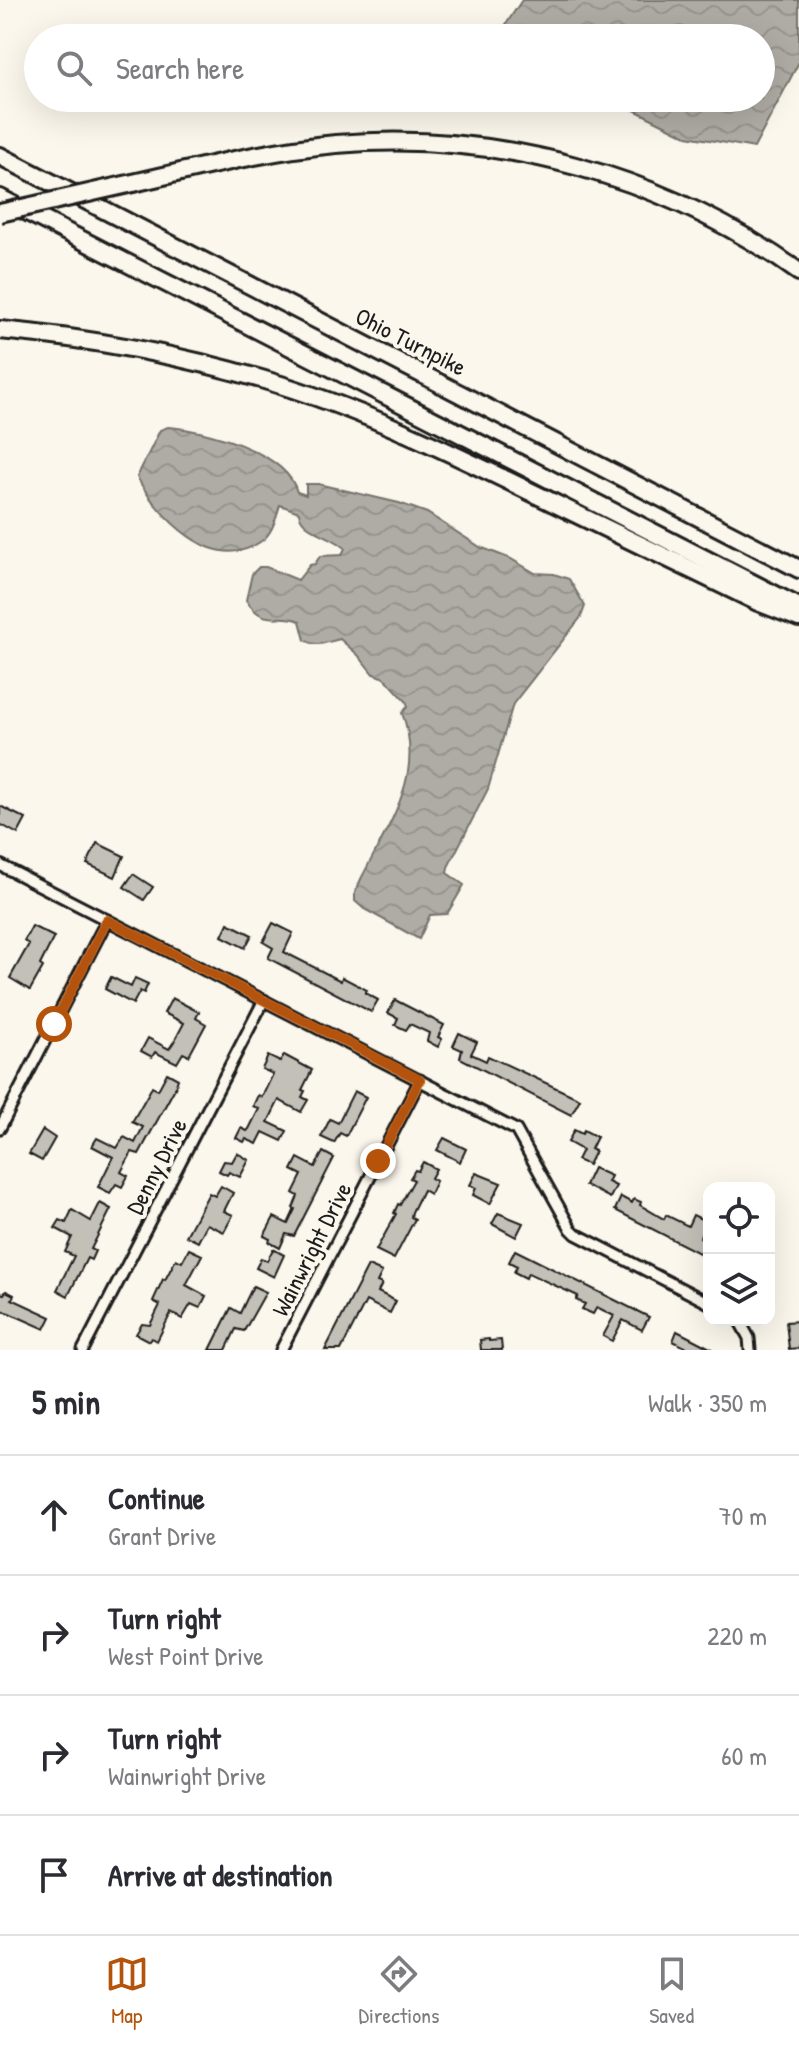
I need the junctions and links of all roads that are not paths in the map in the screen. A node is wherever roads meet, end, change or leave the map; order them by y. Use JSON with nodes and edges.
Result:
{"nodes":[{"id":1,"x":0,"y":156,"type":"edge"},
{"id":2,"x":0,"y":198,"type":"edge"},
{"id":3,"x":0,"y":213,"type":"edge"},
{"id":4,"x":799,"y":272,"type":"edge"},
{"id":5,"x":0,"y":330,"type":"edge"},
{"id":6,"x":799,"y":569,"type":"edge"},
{"id":7,"x":799,"y":607,"type":"edge"},
{"id":8,"x":799,"y":618,"type":"edge"},
{"id":9,"x":0,"y":865,"type":"edge"},
{"id":10,"x":107,"y":920,"type":"junction"},
{"id":11,"x":264,"y":1000,"type":"junction"},
{"id":12,"x":420,"y":1080,"type":"junction"},
{"id":13,"x":0,"y":1128,"type":"edge"},
{"id":14,"x":703,"y":1300,"type":"edge"},
{"id":15,"x":742,"y":1326,"type":"edge"},
{"id":16,"x":83,"y":1350,"type":"edge"},
{"id":17,"x":281,"y":1350,"type":"edge"},
{"id":18,"x":750,"y":1350,"type":"edge"}],
"edges":[{"from":1,"to":6,"type":"highway","name":"Ohio Turnpike"},
{"from":2,"to":7,"type":"highway"},
{"from":3,"to":4,"type":"highway","bridge":true},
{"from":5,"to":8,"type":"highway"},
{"from":9,"to":10,"type":"street"},
{"from":10,"to":11,"type":"street"},
{"from":10,"to":13,"type":"street"},
{"from":11,"to":12,"type":"street"},
{"from":11,"to":16,"type":"street","name":"Denny Drive"},
{"from":12,"to":14,"type":"street"},
{"from":12,"to":17,"type":"street","name":"Wainwright Drive"},
{"from":15,"to":18,"type":"street"}]}
